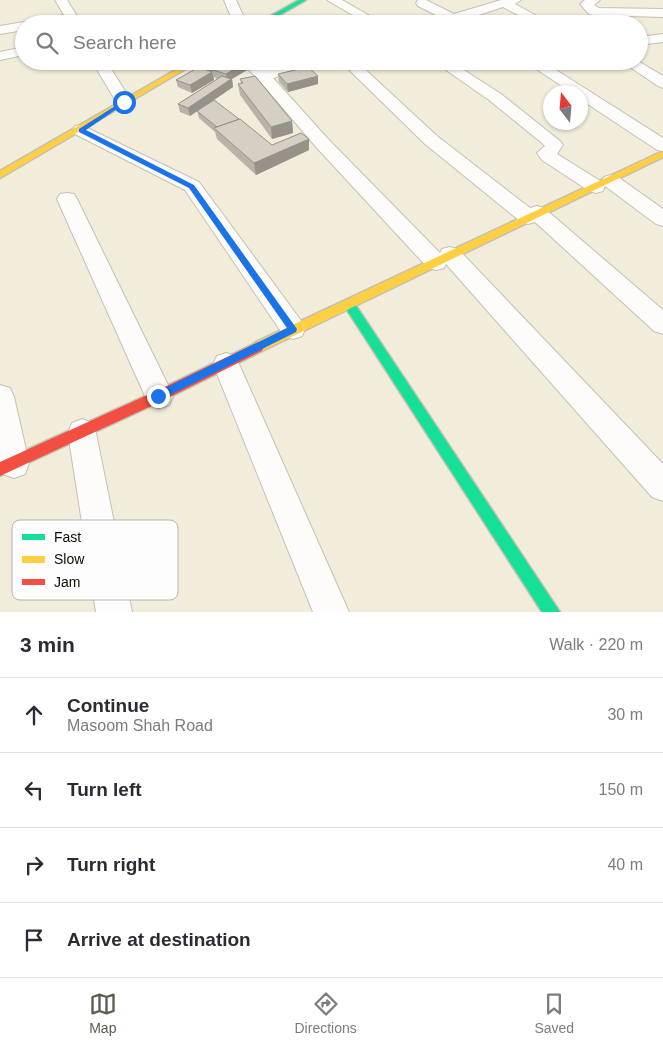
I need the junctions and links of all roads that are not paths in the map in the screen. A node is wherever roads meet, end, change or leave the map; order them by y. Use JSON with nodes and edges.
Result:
{"nodes":[{"id":1,"x":61,"y":0,"type":"edge"},
{"id":2,"x":230,"y":0,"type":"edge"},
{"id":3,"x":303,"y":0,"type":"edge"},
{"id":4,"x":333,"y":0,"type":"edge"},
{"id":5,"x":594,"y":0,"type":"edge"},
{"id":6,"x":510,"y":2,"type":"edge"},
{"id":7,"x":422,"y":3,"type":"dead end"},
{"id":8,"x":663,"y":13,"type":"edge"},
{"id":9,"x":633,"y":14,"type":"joint"},
{"id":10,"x":70,"y":15,"type":"edge"},
{"id":11,"x":237,"y":15,"type":"edge"},
{"id":12,"x":276,"y":15,"type":"edge"},
{"id":13,"x":361,"y":15,"type":"edge"},
{"id":14,"x":446,"y":15,"type":"edge"},
{"id":15,"x":474,"y":15,"type":"edge"},
{"id":16,"x":531,"y":15,"type":"edge"},
{"id":17,"x":648,"y":22,"type":"edge"},
{"id":18,"x":15,"y":28,"type":"edge"},
{"id":19,"x":0,"y":30,"type":"edge"},
{"id":20,"x":663,"y":30,"type":"edge"},
{"id":21,"x":663,"y":38,"type":"edge"},
{"id":22,"x":648,"y":40,"type":"edge"},
{"id":23,"x":15,"y":53,"type":"edge"},
{"id":24,"x":0,"y":56,"type":"edge"},
{"id":25,"x":104,"y":70,"type":"edge"},
{"id":26,"x":180,"y":70,"type":"edge"},
{"id":27,"x":257,"y":70,"type":"edge"},
{"id":28,"x":283,"y":70,"type":"edge"},
{"id":29,"x":357,"y":70,"type":"edge"},
{"id":30,"x":454,"y":70,"type":"edge"},
{"id":31,"x":546,"y":70,"type":"edge"},
{"id":32,"x":642,"y":70,"type":"edge"},
{"id":33,"x":263,"y":76,"type":"junction"},
{"id":34,"x":663,"y":84,"type":"edge"},
{"id":35,"x":124,"y":102,"type":"junction"},
{"id":36,"x":81,"y":130,"type":"junction"},
{"id":37,"x":663,"y":146,"type":"edge"},
{"id":38,"x":663,"y":154,"type":"edge"},
{"id":39,"x":0,"y":175,"type":"edge"},
{"id":40,"x":604,"y":184,"type":"junction"},
{"id":41,"x":67,"y":199,"type":"dead end"},
{"id":42,"x":533,"y":215,"type":"junction"},
{"id":43,"x":663,"y":219,"type":"edge"},
{"id":44,"x":443,"y":258,"type":"junction"},
{"id":45,"x":349,"y":304,"type":"junction"},
{"id":46,"x":663,"y":324,"type":"edge"},
{"id":47,"x":293,"y":329,"type":"junction"},
{"id":48,"x":226,"y":364,"type":"junction"},
{"id":49,"x":158,"y":396,"type":"junction"},
{"id":50,"x":0,"y":397,"type":"edge"},
{"id":51,"x":82,"y":433,"type":"junction"},
{"id":52,"x":7,"y":467,"type":"edge"},
{"id":53,"x":663,"y":486,"type":"edge"},
{"id":54,"x":98,"y":520,"type":"edge"},
{"id":55,"x":331,"y":612,"type":"edge"},
{"id":56,"x":552,"y":612,"type":"edge"}],
"edges":[{"from":1,"to":10,"type":"street"},
{"from":2,"to":11,"type":"street"},
{"from":3,"to":12,"type":"street"},
{"from":4,"to":13,"type":"street"},
{"from":5,"to":9,"type":"street"},
{"from":6,"to":15,"type":"street"},
{"from":6,"to":16,"type":"street"},
{"from":7,"to":14,"type":"street"},
{"from":8,"to":9,"type":"street"},
{"from":17,"to":20,"type":"street"},
{"from":18,"to":19,"type":"street"},
{"from":21,"to":22,"type":"street"},
{"from":23,"to":24,"type":"street"},
{"from":25,"to":35,"type":"street"},
{"from":26,"to":35,"type":"street"},
{"from":27,"to":33,"type":"street"},
{"from":28,"to":33,"type":"street"},
{"from":29,"to":42,"type":"street"},
{"from":30,"to":40,"type":"street"},
{"from":31,"to":37,"type":"street"},
{"from":32,"to":34,"type":"street"},
{"from":33,"to":44,"type":"street"},
{"from":35,"to":36,"type":"street"},
{"from":36,"to":39,"type":"street"},
{"from":36,"to":47,"type":"street"},
{"from":38,"to":40,"type":"street"},
{"from":40,"to":42,"type":"street"},
{"from":40,"to":43,"type":"street"},
{"from":41,"to":49,"type":"street"},
{"from":42,"to":44,"type":"street"},
{"from":42,"to":46,"type":"street"},
{"from":44,"to":45,"type":"street"},
{"from":44,"to":53,"type":"street"},
{"from":45,"to":47,"type":"street"},
{"from":45,"to":56,"type":"street"},
{"from":47,"to":48,"type":"street"},
{"from":48,"to":49,"type":"street"},
{"from":48,"to":55,"type":"street"},
{"from":49,"to":51,"type":"street"},
{"from":50,"to":52,"type":"street"},
{"from":51,"to":52,"type":"street"},
{"from":51,"to":54,"type":"street"}]}
